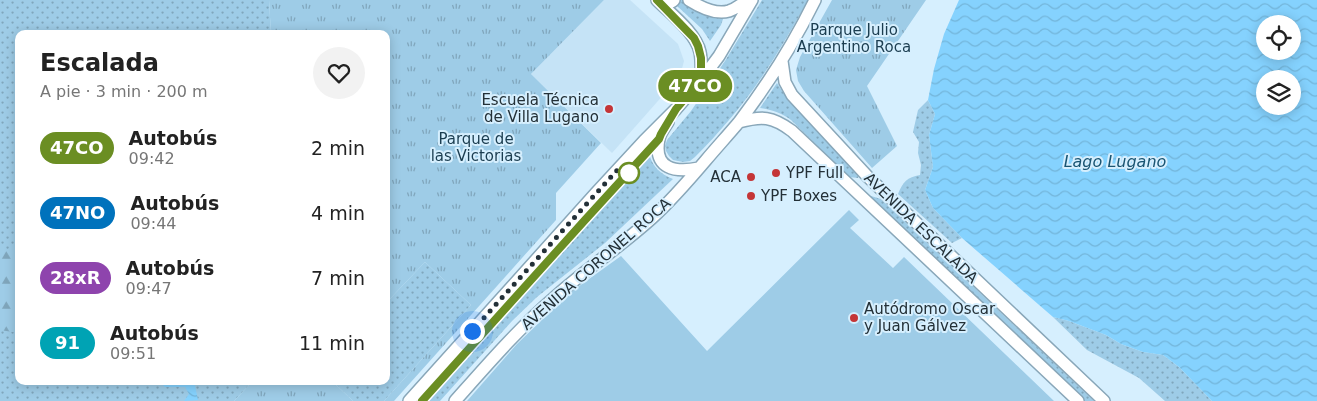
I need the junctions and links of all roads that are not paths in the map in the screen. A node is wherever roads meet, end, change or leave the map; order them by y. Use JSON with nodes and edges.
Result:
{"nodes":[{"id":1,"x":657,"y":0,"type":"edge"},
{"id":2,"x":664,"y":0,"type":"edge"},
{"id":3,"x":674,"y":0,"type":"edge"},
{"id":4,"x":690,"y":0,"type":"edge"},
{"id":5,"x":747,"y":0,"type":"edge"},
{"id":6,"x":752,"y":0,"type":"edge"},
{"id":7,"x":815,"y":0,"type":"edge"},
{"id":8,"x":782,"y":61,"type":"junction"},
{"id":9,"x":701,"y":80,"type":"junction"},
{"id":10,"x":676,"y":109,"type":"junction"},
{"id":11,"x":739,"y":122,"type":"junction"},
{"id":12,"x":699,"y":168,"type":"junction"},
{"id":13,"x":868,"y":178,"type":"junction"},
{"id":14,"x":855,"y":190,"type":"junction"},
{"id":15,"x":409,"y":401,"type":"edge"},
{"id":16,"x":455,"y":401,"type":"edge"},
{"id":17,"x":1078,"y":401,"type":"edge"},
{"id":18,"x":1104,"y":401,"type":"edge"}],
"edges":[{"from":1,"to":9,"type":"main road"},
{"from":2,"to":3,"type":"main road"},
{"from":4,"to":5,"type":"main road"},
{"from":6,"to":9,"type":"main road"},
{"from":7,"to":8,"type":"main road","name":"AVENIDA CORONEL ROCA"},
{"from":8,"to":11,"type":"main road","name":"AVENIDA CORONEL ROCA"},
{"from":8,"to":13,"type":"main road","name":"AVENIDA ESCALADA"},
{"from":9,"to":10,"type":"main road"},
{"from":10,"to":12,"type":"main road"},
{"from":10,"to":15,"type":"main road"},
{"from":11,"to":12,"type":"main road","name":"AVENIDA CORONEL ROCA"},
{"from":11,"to":14,"type":"main road","name":"AVENIDA ESCALADA"},
{"from":12,"to":16,"type":"main road","name":"AVENIDA CORONEL ROCA"},
{"from":13,"to":14,"type":"main road"},
{"from":13,"to":18,"type":"main road","name":"AVENIDA ESCALADA"},
{"from":14,"to":17,"type":"main road","name":"AVENIDA ESCALADA"}]}
